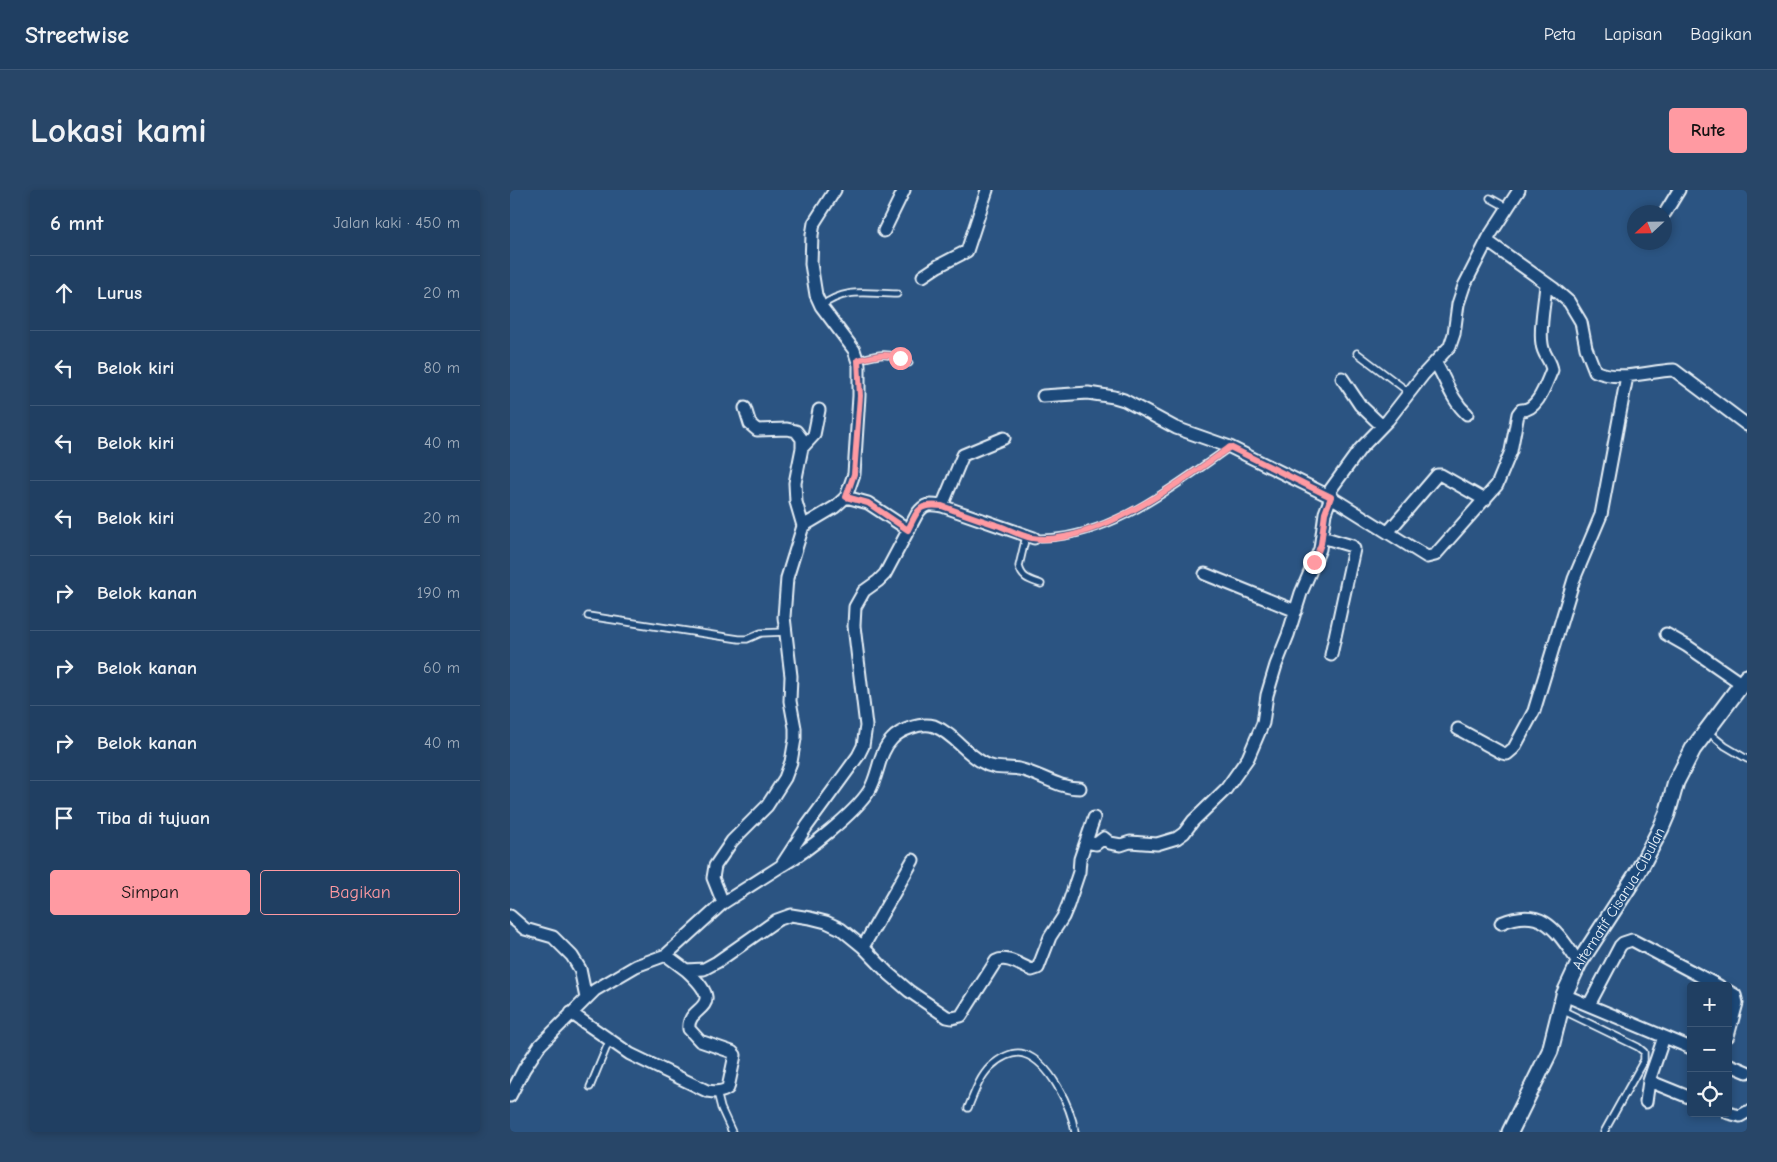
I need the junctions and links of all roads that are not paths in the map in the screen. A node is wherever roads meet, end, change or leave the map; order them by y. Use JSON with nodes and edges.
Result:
{"nodes":[{"id":1,"x":835,"y":190,"type":"edge"},
{"id":2,"x":904,"y":190,"type":"edge"},
{"id":3,"x":987,"y":190,"type":"edge"},
{"id":4,"x":1519,"y":190,"type":"edge"},
{"id":5,"x":1679,"y":190,"type":"edge"},
{"id":6,"x":1490,"y":198,"type":"dead end"},
{"id":7,"x":1670,"y":205,"type":"edge"},
{"id":8,"x":1508,"y":208,"type":"junction"},
{"id":9,"x":884,"y":232,"type":"dead end"},
{"id":10,"x":1487,"y":241,"type":"junction"},
{"id":11,"x":923,"y":276,"type":"dead end"},
{"id":12,"x":1546,"y":284,"type":"junction"},
{"id":13,"x":897,"y":294,"type":"dead end"},
{"id":14,"x":821,"y":306,"type":"junction"},
{"id":15,"x":1357,"y":353,"type":"dead end"},
{"id":16,"x":858,"y":360,"type":"junction"},
{"id":17,"x":1434,"y":362,"type":"junction"},
{"id":18,"x":909,"y":363,"type":"dead end"},
{"id":19,"x":1627,"y":376,"type":"junction"},
{"id":20,"x":1342,"y":378,"type":"dead end"},
{"id":21,"x":1410,"y":393,"type":"junction"},
{"id":22,"x":1043,"y":396,"type":"dead end"},
{"id":23,"x":745,"y":408,"type":"dead end"},
{"id":24,"x":819,"y":410,"type":"dead end"},
{"id":25,"x":1466,"y":414,"type":"dead end"},
{"id":26,"x":1747,"y":425,"type":"edge"},
{"id":27,"x":1382,"y":426,"type":"junction"},
{"id":28,"x":1004,"y":438,"type":"dead end"},
{"id":29,"x":1230,"y":447,"type":"junction"},
{"id":30,"x":802,"y":448,"type":"junction"},
{"id":31,"x":846,"y":497,"type":"junction"},
{"id":32,"x":1331,"y":497,"type":"junction"},
{"id":33,"x":1484,"y":500,"type":"junction"},
{"id":34,"x":942,"y":506,"type":"junction"},
{"id":35,"x":803,"y":526,"type":"junction"},
{"id":36,"x":908,"y":530,"type":"junction"},
{"id":37,"x":1389,"y":531,"type":"junction"},
{"id":38,"x":1030,"y":537,"type":"junction"},
{"id":39,"x":1322,"y":537,"type":"junction"},
{"id":40,"x":1206,"y":574,"type":"dead end"},
{"id":41,"x":1041,"y":584,"type":"dead end"},
{"id":42,"x":1296,"y":611,"type":"junction"},
{"id":43,"x":588,"y":616,"type":"dead end"},
{"id":44,"x":785,"y":632,"type":"junction"},
{"id":45,"x":1666,"y":634,"type":"dead end"},
{"id":46,"x":1331,"y":655,"type":"dead end"},
{"id":47,"x":1744,"y":681,"type":"edge"},
{"id":48,"x":1458,"y":729,"type":"dead end"},
{"id":49,"x":1706,"y":730,"type":"junction"},
{"id":50,"x":1747,"y":758,"type":"edge"},
{"id":51,"x":1080,"y":788,"type":"dead end"},
{"id":52,"x":1094,"y":818,"type":"dead end"},
{"id":53,"x":1086,"y":842,"type":"junction"},
{"id":54,"x":913,"y":860,"type":"dead end"},
{"id":55,"x":781,"y":866,"type":"junction"},
{"id":56,"x":723,"y":903,"type":"junction"},
{"id":57,"x":510,"y":916,"type":"edge"},
{"id":58,"x":1501,"y":923,"type":"dead end"},
{"id":59,"x":863,"y":946,"type":"junction"},
{"id":60,"x":666,"y":955,"type":"junction"},
{"id":61,"x":1579,"y":963,"type":"junction"},
{"id":62,"x":686,"y":970,"type":"junction"},
{"id":63,"x":1711,"y":982,"type":"edge"},
{"id":64,"x":1732,"y":993,"type":"edge"},
{"id":65,"x":586,"y":998,"type":"junction"},
{"id":66,"x":1563,"y":1003,"type":"junction"},
{"id":67,"x":1588,"y":1005,"type":"junction"},
{"id":68,"x":571,"y":1013,"type":"junction"},
{"id":69,"x":1732,"y":1021,"type":"edge"},
{"id":70,"x":1664,"y":1037,"type":"junction"},
{"id":71,"x":610,"y":1039,"type":"junction"},
{"id":72,"x":1687,"y":1046,"type":"edge"},
{"id":73,"x":1732,"y":1066,"type":"edge"},
{"id":74,"x":1747,"y":1072,"type":"edge"},
{"id":75,"x":1649,"y":1081,"type":"junction"},
{"id":76,"x":590,"y":1087,"type":"dead end"},
{"id":77,"x":717,"y":1092,"type":"junction"},
{"id":78,"x":510,"y":1096,"type":"edge"},
{"id":79,"x":1687,"y":1096,"type":"edge"},
{"id":80,"x":1646,"y":1102,"type":"dead end"},
{"id":81,"x":968,"y":1108,"type":"dead end"},
{"id":82,"x":1747,"y":1112,"type":"edge"},
{"id":83,"x":1732,"y":1114,"type":"edge"},
{"id":84,"x":732,"y":1132,"type":"edge"},
{"id":85,"x":1075,"y":1132,"type":"edge"},
{"id":86,"x":1510,"y":1132,"type":"edge"},
{"id":87,"x":1604,"y":1132,"type":"edge"}],
"edges":[{"from":1,"to":14,"type":"street"},
{"from":2,"to":9,"type":"street"},
{"from":3,"to":11,"type":"street"},
{"from":4,"to":8,"type":"street"},
{"from":5,"to":7,"type":"street"},
{"from":6,"to":8,"type":"lane"},
{"from":8,"to":10,"type":"street"},
{"from":10,"to":12,"type":"street"},
{"from":10,"to":17,"type":"street"},
{"from":12,"to":19,"type":"street"},
{"from":12,"to":33,"type":"street"},
{"from":13,"to":14,"type":"lane"},
{"from":14,"to":16,"type":"street"},
{"from":15,"to":21,"type":"lane"},
{"from":16,"to":18,"type":"lane"},
{"from":16,"to":31,"type":"street"},
{"from":17,"to":21,"type":"street"},
{"from":17,"to":25,"type":"street"},
{"from":19,"to":26,"type":"street"},
{"from":19,"to":48,"type":"street"},
{"from":20,"to":27,"type":"street"},
{"from":21,"to":27,"type":"street"},
{"from":22,"to":29,"type":"street"},
{"from":23,"to":30,"type":"street"},
{"from":24,"to":30,"type":"street"},
{"from":27,"to":32,"type":"street"},
{"from":28,"to":34,"type":"street"},
{"from":29,"to":32,"type":"street"},
{"from":29,"to":38,"type":"lane"},
{"from":30,"to":35,"type":"street"},
{"from":31,"to":35,"type":"street"},
{"from":31,"to":36,"type":"street"},
{"from":32,"to":37,"type":"street"},
{"from":32,"to":39,"type":"street"},
{"from":33,"to":37,"type":"street"},
{"from":33,"to":37,"type":"street"},
{"from":34,"to":36,"type":"street"},
{"from":34,"to":38,"type":"street"},
{"from":35,"to":44,"type":"street"},
{"from":36,"to":55,"type":"street"},
{"from":38,"to":41,"type":"lane"},
{"from":39,"to":42,"type":"street"},
{"from":39,"to":46,"type":"street"},
{"from":40,"to":42,"type":"street"},
{"from":42,"to":53,"type":"street"},
{"from":43,"to":44,"type":"lane"},
{"from":44,"to":56,"type":"street"},
{"from":45,"to":47,"type":"street"},
{"from":47,"to":49,"type":"street","name":"Alternatif Cisarua-Cibulan"},
{"from":49,"to":50,"type":"lane"},
{"from":49,"to":61,"type":"street","name":"Alternatif Cisarua-Cibulan"},
{"from":51,"to":55,"type":"street"},
{"from":52,"to":53,"type":"street"},
{"from":53,"to":59,"type":"street"},
{"from":54,"to":59,"type":"street"},
{"from":55,"to":56,"type":"street"},
{"from":56,"to":60,"type":"street"},
{"from":57,"to":65,"type":"street"},
{"from":58,"to":61,"type":"street"},
{"from":59,"to":62,"type":"street"},
{"from":60,"to":62,"type":"street"},
{"from":60,"to":65,"type":"street"},
{"from":61,"to":66,"type":"street","name":"Alternatif Cisarua-Cibulan"},
{"from":62,"to":77,"type":"street"},
{"from":63,"to":67,"type":"street"},
{"from":64,"to":69,"type":"street"},
{"from":65,"to":68,"type":"street"},
{"from":66,"to":67,"type":"street"},
{"from":66,"to":86,"type":"street","name":"Alternatif Cisarua-Cibulan"},
{"from":66,"to":87,"type":"lane"},
{"from":67,"to":70,"type":"street"},
{"from":68,"to":71,"type":"street"},
{"from":68,"to":78,"type":"street"},
{"from":70,"to":72,"type":"street"},
{"from":70,"to":75,"type":"street"},
{"from":71,"to":76,"type":"lane"},
{"from":71,"to":77,"type":"street"},
{"from":73,"to":74,"type":"street"},
{"from":75,"to":79,"type":"street"},
{"from":75,"to":80,"type":"street"},
{"from":77,"to":84,"type":"lane"},
{"from":81,"to":85,"type":"lane"},
{"from":82,"to":83,"type":"street"}]}
